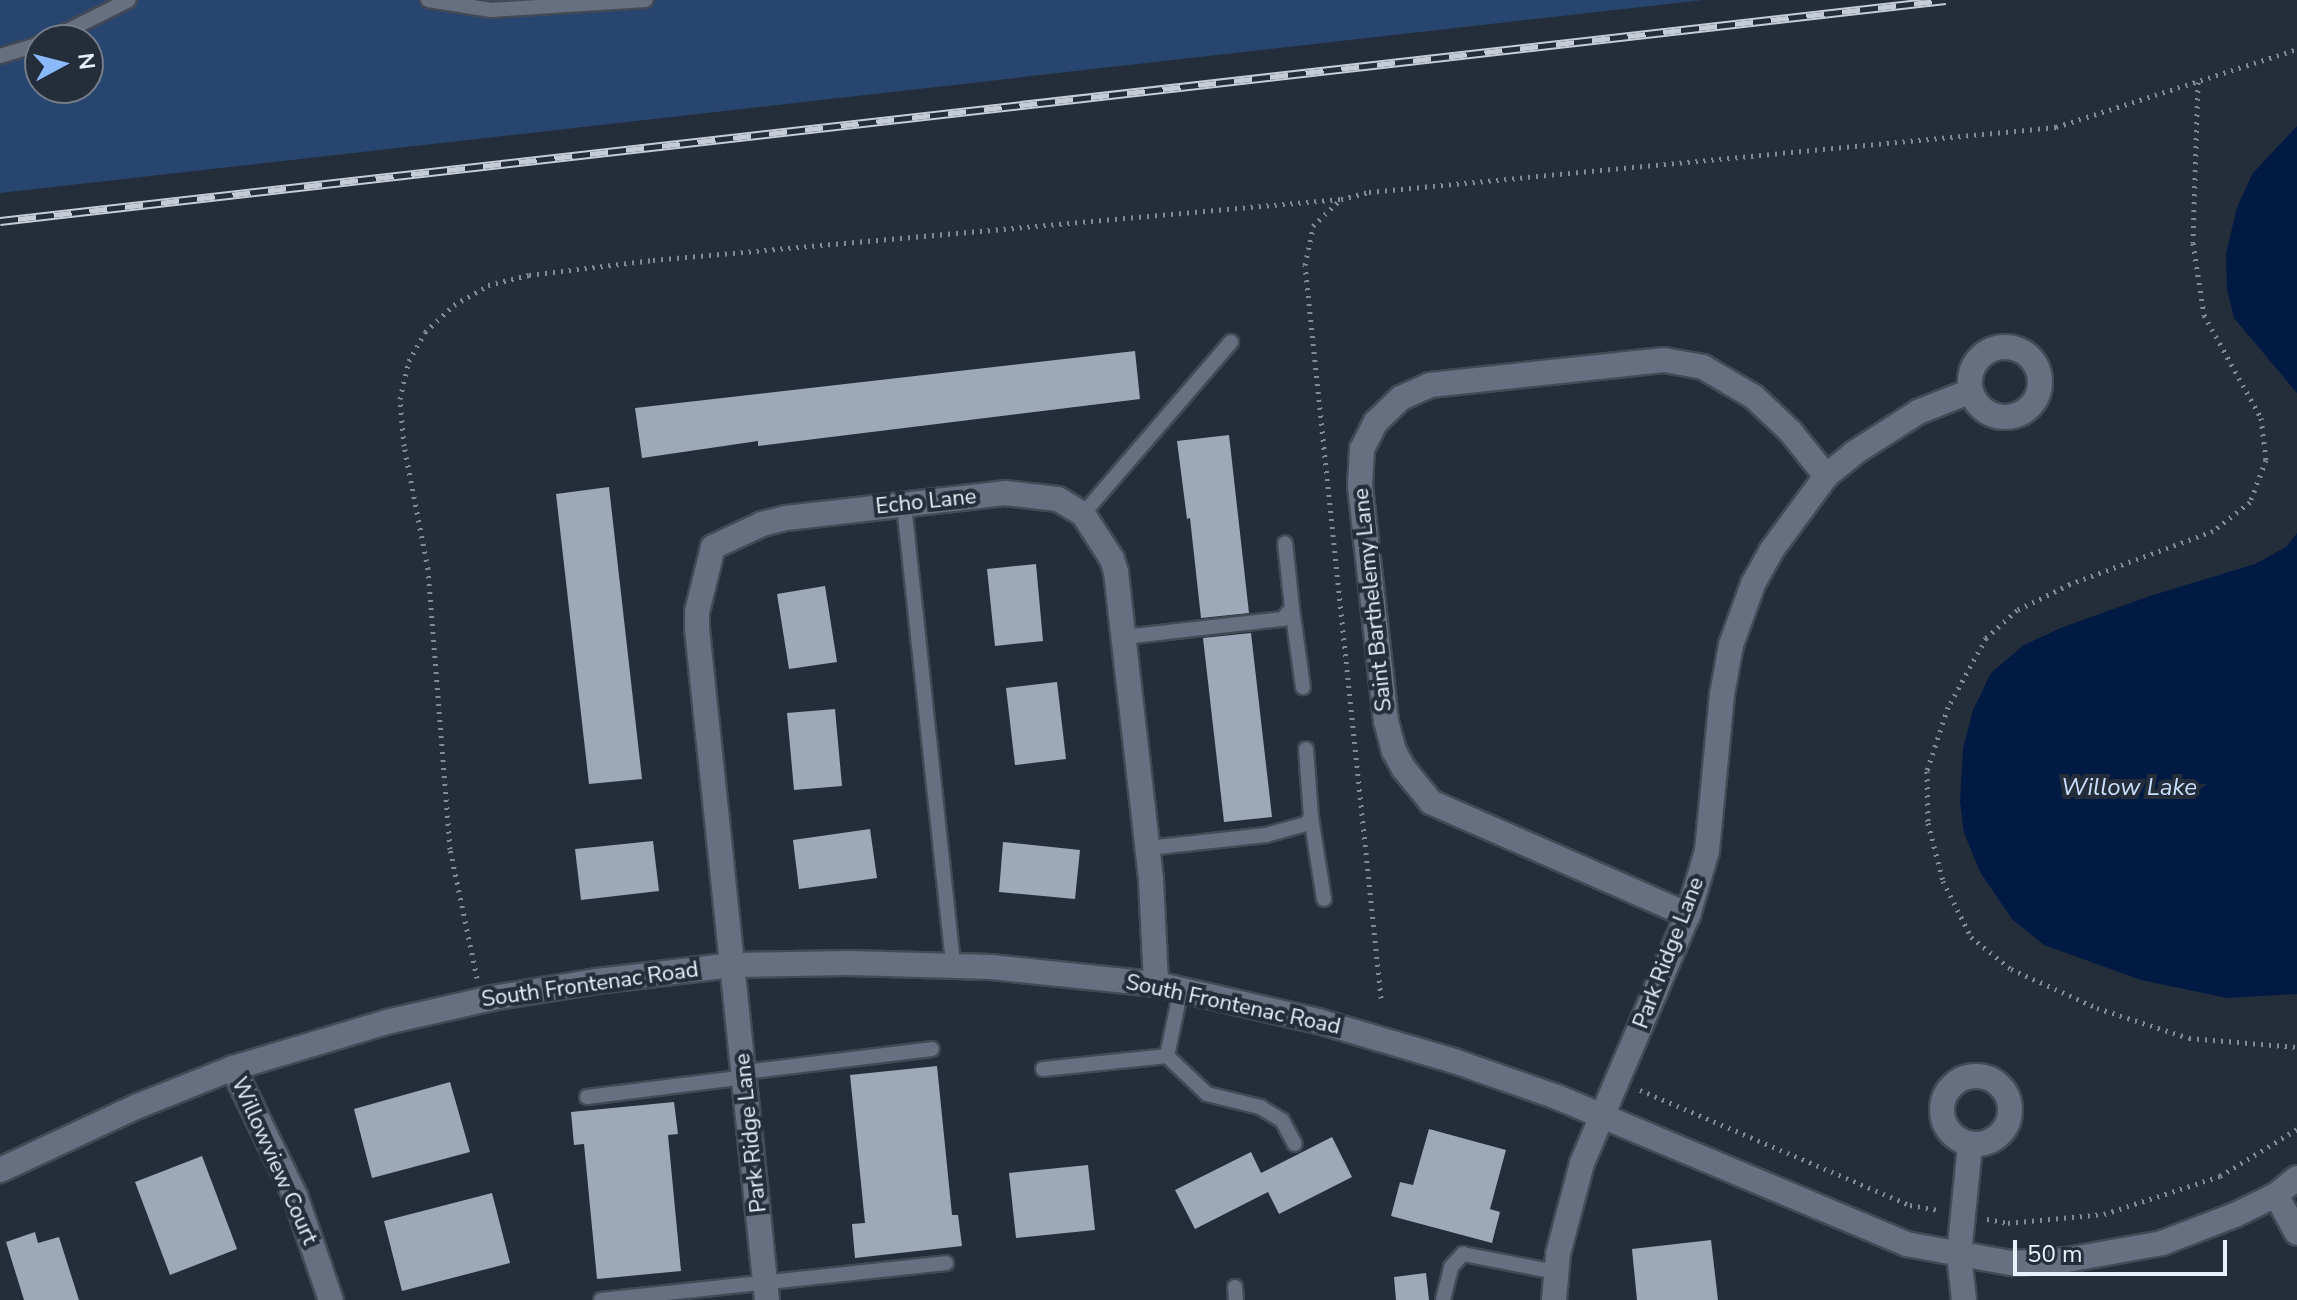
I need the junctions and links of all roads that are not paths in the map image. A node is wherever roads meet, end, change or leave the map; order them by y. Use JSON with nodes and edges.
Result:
{"nodes":[{"id":1,"x":129,"y":0,"type":"edge"},
{"id":2,"x":428,"y":0,"type":"edge"},
{"id":3,"x":646,"y":0,"type":"edge"},
{"id":4,"x":81,"y":24,"type":"edge"},
{"id":5,"x":24,"y":49,"type":"edge"},
{"id":6,"x":0,"y":56,"type":"edge"},
{"id":7,"x":1231,"y":342,"type":"dead end"},
{"id":8,"x":1971,"y":391,"type":"dead end"},
{"id":9,"x":1826,"y":476,"type":"junction"},
{"id":10,"x":904,"y":505,"type":"junction"},
{"id":11,"x":1083,"y":514,"type":"junction"},
{"id":12,"x":1285,"y":543,"type":"dead end"},
{"id":13,"x":1292,"y":608,"type":"junction"},
{"id":14,"x":1124,"y":637,"type":"junction"},
{"id":15,"x":1303,"y":687,"type":"dead end"},
{"id":16,"x":1306,"y":749,"type":"dead end"},
{"id":17,"x":1311,"y":817,"type":"junction"},
{"id":18,"x":1148,"y":848,"type":"junction"},
{"id":19,"x":1324,"y":899,"type":"dead end"},
{"id":20,"x":1688,"y":915,"type":"junction"},
{"id":21,"x":734,"y":965,"type":"junction"},
{"id":22,"x":953,"y":966,"type":"junction"},
{"id":23,"x":1156,"y":984,"type":"junction"},
{"id":24,"x":1181,"y":989,"type":"junction"},
{"id":25,"x":932,"y":1049,"type":"dead end"},
{"id":26,"x":1167,"y":1056,"type":"junction"},
{"id":27,"x":233,"y":1068,"type":"junction"},
{"id":28,"x":1043,"y":1069,"type":"dead end"},
{"id":29,"x":745,"y":1074,"type":"junction"},
{"id":30,"x":587,"y":1097,"type":"dead end"},
{"id":31,"x":1604,"y":1118,"type":"junction"},
{"id":32,"x":1295,"y":1144,"type":"dead end"},
{"id":33,"x":1970,"y":1144,"type":"dead end"},
{"id":34,"x":0,"y":1170,"type":"edge"},
{"id":35,"x":2297,"y":1178,"type":"edge"},
{"id":36,"x":2276,"y":1195,"type":"junction"},
{"id":37,"x":2297,"y":1233,"type":"edge"},
{"id":38,"x":1959,"y":1255,"type":"junction"},
{"id":39,"x":946,"y":1263,"type":"dead end"},
{"id":40,"x":1556,"y":1272,"type":"junction"},
{"id":41,"x":767,"y":1292,"type":"edge"},
{"id":42,"x":331,"y":1300,"type":"edge"},
{"id":43,"x":601,"y":1300,"type":"edge"},
{"id":44,"x":1443,"y":1300,"type":"edge"},
{"id":45,"x":1554,"y":1300,"type":"edge"},
{"id":46,"x":1964,"y":1300,"type":"edge"}],
"edges":[{"from":1,"to":4,"type":"lane"},
{"from":2,"to":3,"type":"lane"},
{"from":5,"to":6,"type":"lane"},
{"from":7,"to":11,"type":"lane"},
{"from":8,"to":9,"type":"street","name":"Park Ridge Lane"},
{"from":9,"to":20,"type":"street","name":"Park Ridge Lane"},
{"from":9,"to":20,"type":"street","name":"Saint Barthelemy Lane"},
{"from":10,"to":11,"type":"street","name":"Echo Lane"},
{"from":10,"to":21,"type":"street","name":"Echo Lane"},
{"from":10,"to":22,"type":"lane"},
{"from":11,"to":14,"type":"street"},
{"from":12,"to":13,"type":"lane"},
{"from":13,"to":14,"type":"lane"},
{"from":13,"to":15,"type":"lane"},
{"from":14,"to":18,"type":"street"},
{"from":16,"to":17,"type":"lane"},
{"from":17,"to":18,"type":"lane"},
{"from":17,"to":19,"type":"lane"},
{"from":18,"to":23,"type":"street"},
{"from":20,"to":31,"type":"street","name":"Park Ridge Lane"},
{"from":21,"to":22,"type":"street","name":"South Frontenac Road"},
{"from":21,"to":27,"type":"street","name":"South Frontenac Road"},
{"from":21,"to":29,"type":"street","name":"Park Ridge Lane"},
{"from":22,"to":23,"type":"street","name":"South Frontenac Road"},
{"from":23,"to":24,"type":"street","name":"South Frontenac Road"},
{"from":24,"to":26,"type":"lane"},
{"from":24,"to":31,"type":"street","name":"South Frontenac Road"},
{"from":25,"to":29,"type":"lane"},
{"from":26,"to":28,"type":"lane"},
{"from":26,"to":32,"type":"lane"},
{"from":27,"to":34,"type":"street","name":"South Frontenac Road"},
{"from":27,"to":42,"type":"street","name":"Willowview Court"},
{"from":29,"to":30,"type":"lane"},
{"from":29,"to":41,"type":"street","name":"Park Ridge Lane"},
{"from":31,"to":38,"type":"street","name":"South Frontenac Road"},
{"from":31,"to":40,"type":"street","name":"Park Ridge Lane"},
{"from":33,"to":38,"type":"street"},
{"from":35,"to":36,"type":"street","name":"South Frontenac Road"},
{"from":36,"to":37,"type":"street"},
{"from":36,"to":38,"type":"street","name":"South Frontenac Road"},
{"from":38,"to":46,"type":"street"},
{"from":39,"to":41,"type":"lane"},
{"from":40,"to":44,"type":"lane"},
{"from":40,"to":45,"type":"street","name":"Park Ridge Lane"},
{"from":41,"to":43,"type":"lane"}]}
